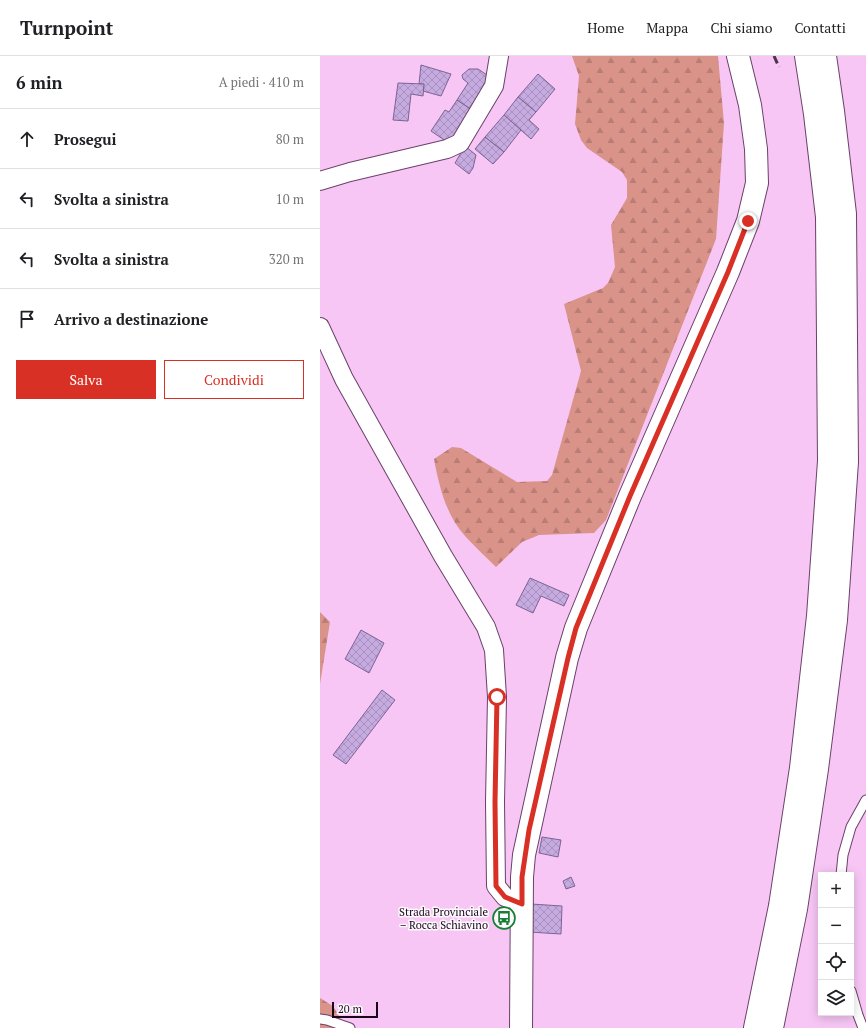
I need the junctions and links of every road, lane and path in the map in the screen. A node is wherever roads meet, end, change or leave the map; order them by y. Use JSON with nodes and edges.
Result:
{"nodes":[{"id":1,"x":499,"y":56,"type":"edge"},
{"id":2,"x":738,"y":56,"type":"edge"},
{"id":3,"x":806,"y":56,"type":"edge"},
{"id":4,"x":825,"y":56,"type":"edge"},
{"id":5,"x":320,"y":181,"type":"edge"},
{"id":6,"x":320,"y":328,"type":"edge"},
{"id":7,"x":866,"y":800,"type":"edge"},
{"id":8,"x":841,"y":872,"type":"edge"},
{"id":9,"x":522,"y":904,"type":"junction"},
{"id":10,"x":796,"y":909,"type":"junction"},
{"id":11,"x":854,"y":1001,"type":"edge"},
{"id":12,"x":320,"y":1019,"type":"edge"},
{"id":13,"x":350,"y":1028,"type":"edge"},
{"id":14,"x":521,"y":1028,"type":"edge"},
{"id":15,"x":755,"y":1028,"type":"edge"},
{"id":16,"x":772,"y":1028,"type":"edge"},
{"id":17,"x":788,"y":1028,"type":"edge"},
{"id":18,"x":863,"y":1028,"type":"edge"}],
"edges":[{"from":1,"to":5,"type":"street"},
{"from":2,"to":9,"type":"main road"},
{"from":3,"to":15,"type":"main road"},
{"from":4,"to":10,"type":"main road"},
{"from":6,"to":9,"type":"street"},
{"from":7,"to":8,"type":"lane"},
{"from":9,"to":14,"type":"main road"},
{"from":10,"to":16,"type":"main road"},
{"from":10,"to":17,"type":"main road"},
{"from":11,"to":18,"type":"lane"},
{"from":12,"to":13,"type":"lane"}]}
